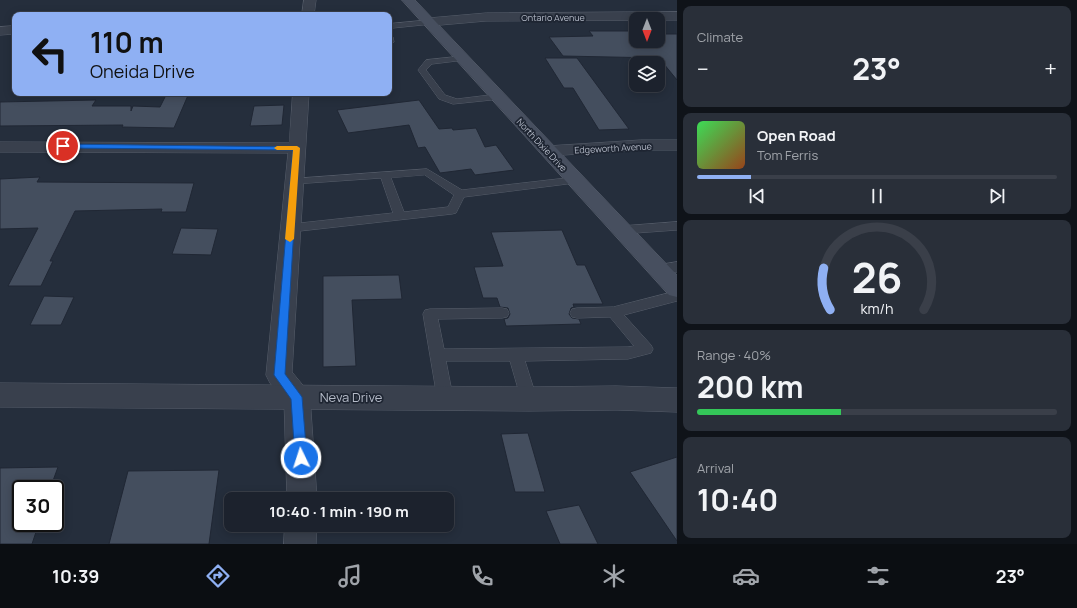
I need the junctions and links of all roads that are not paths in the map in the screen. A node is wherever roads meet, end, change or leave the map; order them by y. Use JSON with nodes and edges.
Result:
{"nodes":[{"id":1,"x":310,"y":0,"type":"edge"},
{"id":2,"x":408,"y":0,"type":"edge"},
{"id":3,"x":308,"y":12,"type":"edge"},
{"id":4,"x":677,"y":16,"type":"edge"},
{"id":5,"x":429,"y":22,"type":"junction"},
{"id":6,"x":392,"y":26,"type":"edge"},
{"id":7,"x":12,"y":30,"type":"edge"},
{"id":8,"x":0,"y":31,"type":"edge"},
{"id":9,"x":462,"y":58,"type":"junction"},
{"id":10,"x":301,"y":96,"type":"edge"},
{"id":11,"x":498,"y":97,"type":"junction"},
{"id":12,"x":677,"y":145,"type":"edge"},
{"id":13,"x":0,"y":147,"type":"edge"},
{"id":14,"x":297,"y":148,"type":"junction"},
{"id":15,"x":548,"y":151,"type":"junction"},
{"id":16,"x":385,"y":175,"type":"junction"},
{"id":17,"x":575,"y":180,"type":"junction"},
{"id":18,"x":294,"y":181,"type":"junction"},
{"id":19,"x":460,"y":194,"type":"junction"},
{"id":20,"x":400,"y":216,"type":"junction"},
{"id":21,"x":677,"y":226,"type":"edge"},
{"id":22,"x":291,"y":228,"type":"junction"},
{"id":23,"x":622,"y":230,"type":"junction"},
{"id":24,"x":677,"y":267,"type":"edge"},
{"id":25,"x":658,"y":268,"type":"junction"},
{"id":26,"x":677,"y":289,"type":"edge"},
{"id":27,"x":677,"y":296,"type":"edge"},
{"id":28,"x":613,"y":312,"type":"junction"},
{"id":29,"x":502,"y":313,"type":"dead end"},
{"id":30,"x":577,"y":313,"type":"dead end"},
{"id":31,"x":437,"y":355,"type":"junction"},
{"id":32,"x":516,"y":355,"type":"junction"},
{"id":33,"x":0,"y":395,"type":"edge"},
{"id":34,"x":296,"y":397,"type":"junction"},
{"id":35,"x":445,"y":397,"type":"junction"},
{"id":36,"x":529,"y":399,"type":"junction"},
{"id":37,"x":677,"y":400,"type":"edge"},
{"id":38,"x":302,"y":492,"type":"edge"},
{"id":39,"x":301,"y":532,"type":"edge"},
{"id":40,"x":300,"y":544,"type":"edge"}],
"edges":[{"from":1,"to":3,"type":"street"},
{"from":2,"to":5,"type":"main road","name":"North Dixie Drive"},
{"from":4,"to":5,"type":"street","name":"Ontario Avenue"},
{"from":5,"to":6,"type":"lane"},
{"from":5,"to":9,"type":"main road","name":"North Dixie Drive"},
{"from":7,"to":8,"type":"street"},
{"from":9,"to":11,"type":"main road","name":"North Dixie Drive"},
{"from":9,"to":11,"type":"lane"},
{"from":10,"to":14,"type":"street"},
{"from":11,"to":15,"type":"main road","name":"North Dixie Drive"},
{"from":12,"to":15,"type":"street","name":"Edgeworth Avenue"},
{"from":13,"to":14,"type":"street"},
{"from":14,"to":18,"type":"street"},
{"from":15,"to":17,"type":"main road","name":"North Dixie Drive"},
{"from":16,"to":18,"type":"lane"},
{"from":16,"to":19,"type":"lane"},
{"from":16,"to":20,"type":"lane"},
{"from":17,"to":19,"type":"lane"},
{"from":17,"to":23,"type":"main road","name":"North Dixie Drive"},
{"from":18,"to":22,"type":"street"},
{"from":19,"to":20,"type":"lane"},
{"from":20,"to":22,"type":"lane"},
{"from":21,"to":23,"type":"lane"},
{"from":22,"to":34,"type":"street"},
{"from":23,"to":25,"type":"main road","name":"North Dixie Drive"},
{"from":24,"to":25,"type":"lane"},
{"from":25,"to":26,"type":"main road","name":"North Dixie Drive"},
{"from":27,"to":28,"type":"lane"},
{"from":28,"to":30,"type":"lane"},
{"from":28,"to":32,"type":"lane"},
{"from":29,"to":31,"type":"lane"},
{"from":31,"to":32,"type":"lane"},
{"from":31,"to":35,"type":"lane"},
{"from":32,"to":36,"type":"lane"},
{"from":33,"to":34,"type":"street","name":"Neva Drive"},
{"from":34,"to":35,"type":"street","name":"Neva Drive"},
{"from":34,"to":38,"type":"street"},
{"from":35,"to":36,"type":"street","name":"Neva Drive"},
{"from":36,"to":37,"type":"street","name":"Neva Drive"},
{"from":39,"to":40,"type":"street"}]}
